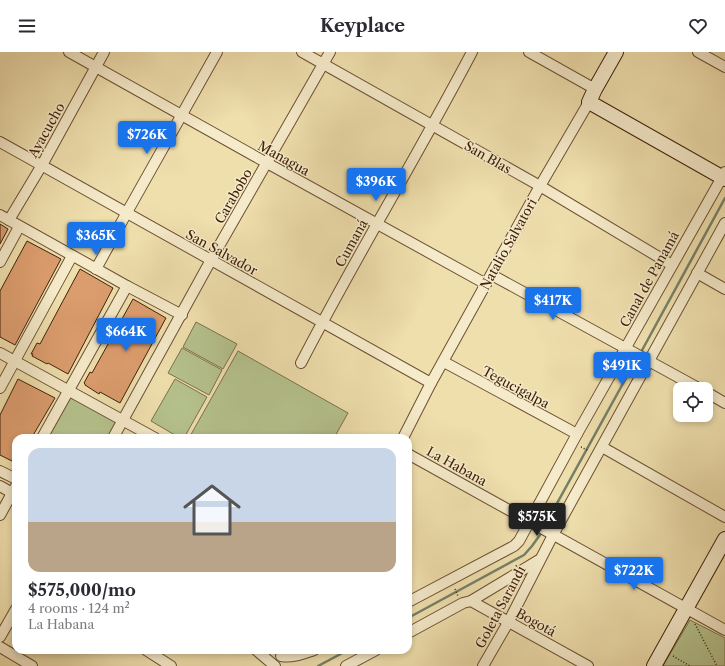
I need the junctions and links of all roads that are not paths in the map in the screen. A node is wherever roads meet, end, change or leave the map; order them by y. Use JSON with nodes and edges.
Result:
{"nodes":[{"id":1,"x":70,"y":52,"type":"edge"},
{"id":2,"x":104,"y":52,"type":"edge"},
{"id":3,"x":217,"y":52,"type":"edge"},
{"id":4,"x":302,"y":52,"type":"edge"},
{"id":5,"x":330,"y":52,"type":"edge"},
{"id":6,"x":472,"y":52,"type":"edge"},
{"id":7,"x":529,"y":52,"type":"edge"},
{"id":8,"x":616,"y":52,"type":"edge"},
{"id":9,"x":698,"y":52,"type":"edge"},
{"id":10,"x":323,"y":64,"type":"junction"},
{"id":11,"x":96,"y":66,"type":"junction"},
{"id":12,"x":725,"y":67,"type":"edge"},
{"id":13,"x":592,"y":96,"type":"junction"},
{"id":14,"x":182,"y":115,"type":"junction"},
{"id":15,"x":433,"y":126,"type":"junction"},
{"id":16,"x":0,"y":142,"type":"edge"},
{"id":17,"x":267,"y":163,"type":"junction"},
{"id":18,"x":42,"y":165,"type":"junction"},
{"id":19,"x":724,"y":176,"type":"edge"},
{"id":20,"x":540,"y":186,"type":"junction"},
{"id":21,"x":126,"y":214,"type":"junction"},
{"id":22,"x":4,"y":218,"type":"edge"},
{"id":23,"x":725,"y":223,"type":"edge"},
{"id":24,"x":377,"y":224,"type":"junction"},
{"id":25,"x":19,"y":226,"type":"junction"},
{"id":26,"x":72,"y":256,"type":"junction"},
{"id":27,"x":211,"y":260,"type":"junction"},
{"id":28,"x":0,"y":262,"type":"edge"},
{"id":29,"x":672,"y":265,"type":"junction"},
{"id":30,"x":96,"y":269,"type":"junction"},
{"id":31,"x":697,"y":273,"type":"junction"},
{"id":32,"x":492,"y":275,"type":"junction"},
{"id":33,"x":486,"y":284,"type":"junction"},
{"id":34,"x":127,"y":286,"type":"junction"},
{"id":35,"x":725,"y":289,"type":"edge"},
{"id":36,"x":182,"y":315,"type":"junction"},
{"id":37,"x":322,"y":322,"type":"junction"},
{"id":38,"x":626,"y":348,"type":"junction"},
{"id":39,"x":0,"y":353,"type":"edge"},
{"id":40,"x":649,"y":360,"type":"junction"},
{"id":41,"x":15,"y":362,"type":"junction"},
{"id":42,"x":444,"y":362,"type":"junction"},
{"id":43,"x":300,"y":363,"type":"dead end"},
{"id":44,"x":688,"y":382,"type":"edge"},
{"id":45,"x":431,"y":383,"type":"junction"},
{"id":46,"x":0,"y":388,"type":"edge"},
{"id":47,"x":68,"y":390,"type":"junction"},
{"id":48,"x":713,"y":396,"type":"edge"},
{"id":49,"x":725,"y":403,"type":"edge"},
{"id":50,"x":123,"y":421,"type":"junction"},
{"id":51,"x":44,"y":434,"type":"edge"},
{"id":52,"x":115,"y":434,"type":"edge"},
{"id":53,"x":147,"y":434,"type":"edge"},
{"id":54,"x":405,"y":434,"type":"edge"},
{"id":55,"x":575,"y":438,"type":"junction"},
{"id":56,"x":600,"y":452,"type":"junction"},
{"id":57,"x":412,"y":456,"type":"edge"},
{"id":58,"x":0,"y":471,"type":"edge"},
{"id":59,"x":12,"y":477,"type":"edge"},
{"id":60,"x":0,"y":486,"type":"edge"},
{"id":61,"x":12,"y":490,"type":"edge"},
{"id":62,"x":12,"y":496,"type":"edge"},
{"id":63,"x":0,"y":515,"type":"edge"},
{"id":64,"x":725,"y":517,"type":"edge"},
{"id":65,"x":530,"y":522,"type":"junction"},
{"id":66,"x":554,"y":534,"type":"junction"},
{"id":67,"x":725,"y":539,"type":"edge"},
{"id":68,"x":539,"y":560,"type":"junction"},
{"id":69,"x":412,"y":600,"type":"edge"},
{"id":70,"x":471,"y":601,"type":"junction"},
{"id":71,"x":686,"y":608,"type":"junction"},
{"id":72,"x":12,"y":615,"type":"edge"},
{"id":73,"x":509,"y":621,"type":"junction"},
{"id":74,"x":725,"y":630,"type":"edge"},
{"id":75,"x":412,"y":631,"type":"edge"},
{"id":76,"x":1,"y":633,"type":"edge"},
{"id":77,"x":0,"y":647,"type":"edge"},
{"id":78,"x":152,"y":654,"type":"edge"},
{"id":79,"x":261,"y":654,"type":"edge"},
{"id":80,"x":281,"y":654,"type":"edge"},
{"id":81,"x":284,"y":654,"type":"edge"},
{"id":82,"x":303,"y":654,"type":"edge"},
{"id":83,"x":368,"y":654,"type":"edge"},
{"id":84,"x":32,"y":666,"type":"edge"},
{"id":85,"x":171,"y":666,"type":"edge"},
{"id":86,"x":275,"y":666,"type":"edge"},
{"id":87,"x":346,"y":666,"type":"edge"},
{"id":88,"x":483,"y":666,"type":"edge"},
{"id":89,"x":588,"y":666,"type":"edge"},
{"id":90,"x":654,"y":666,"type":"edge"}],
"edges":[{"from":1,"to":11,"type":"street","name":"Managua"},
{"from":2,"to":11,"type":"street","name":"Ayacucho"},
{"from":3,"to":14,"type":"street"},
{"from":4,"to":10,"type":"street","name":"San Blas"},
{"from":5,"to":10,"type":"street","name":"Carabobo"},
{"from":6,"to":15,"type":"street","name":"Cumaná"},
{"from":7,"to":13,"type":"street"},
{"from":8,"to":13,"type":"street","name":"Natalio Salvatori"},
{"from":9,"to":12,"type":"street"},
{"from":10,"to":15,"type":"street","name":"San Blas"},
{"from":10,"to":17,"type":"street","name":"Carabobo"},
{"from":11,"to":14,"type":"street","name":"Managua"},
{"from":11,"to":18,"type":"street","name":"Ayacucho"},
{"from":13,"to":19,"type":"street"},
{"from":13,"to":20,"type":"street","name":"Natalio Salvatori"},
{"from":14,"to":17,"type":"street","name":"Managua"},
{"from":14,"to":21,"type":"street"},
{"from":15,"to":20,"type":"street","name":"San Blas"},
{"from":15,"to":24,"type":"street","name":"Cumaná"},
{"from":16,"to":18,"type":"street","name":"San Salvador"},
{"from":17,"to":24,"type":"street","name":"Managua"},
{"from":17,"to":27,"type":"street","name":"Carabobo"},
{"from":18,"to":21,"type":"street","name":"San Salvador"},
{"from":18,"to":22,"type":"street","name":"Ayacucho"},
{"from":19,"to":29,"type":"street","name":"Canal de Panamá"},
{"from":20,"to":29,"type":"street","name":"San Blas"},
{"from":20,"to":32,"type":"street","name":"Natalio Salvatori"},
{"from":21,"to":27,"type":"street","name":"San Salvador"},
{"from":21,"to":30,"type":"street"},
{"from":22,"to":25,"type":"street"},
{"from":23,"to":31,"type":"street"},
{"from":24,"to":33,"type":"street","name":"Managua"},
{"from":24,"to":37,"type":"street","name":"Cumaná"},
{"from":25,"to":26,"type":"street"},
{"from":25,"to":28,"type":"street"},
{"from":26,"to":30,"type":"street"},
{"from":26,"to":41,"type":"street"},
{"from":27,"to":36,"type":"street","name":"Carabobo"},
{"from":27,"to":37,"type":"street","name":"San Salvador"},
{"from":29,"to":38,"type":"street","name":"Canal de Panamá"},
{"from":30,"to":34,"type":"street"},
{"from":31,"to":35,"type":"street"},
{"from":31,"to":40,"type":"street"},
{"from":32,"to":33,"type":"street","name":"Natalio Salvatori"},
{"from":32,"to":38,"type":"street"},
{"from":33,"to":42,"type":"street","name":"Natalio Salvatori"},
{"from":34,"to":36,"type":"street"},
{"from":34,"to":47,"type":"street"},
{"from":36,"to":50,"type":"street","name":"Carabobo"},
{"from":37,"to":43,"type":"street","name":"Cumaná"},
{"from":37,"to":45,"type":"street","name":"San Salvador"},
{"from":38,"to":40,"type":"street"},
{"from":38,"to":55,"type":"street","name":"Canal de Panamá"},
{"from":39,"to":41,"type":"street"},
{"from":40,"to":44,"type":"street"},
{"from":40,"to":56,"type":"street"},
{"from":41,"to":46,"type":"street"},
{"from":41,"to":47,"type":"street"},
{"from":42,"to":45,"type":"street","name":"Natalio Salvatori"},
{"from":42,"to":55,"type":"street","name":"Tegucigalpa"},
{"from":45,"to":54,"type":"street","name":"Natalio Salvatori"},
{"from":47,"to":50,"type":"street"},
{"from":47,"to":51,"type":"street"},
{"from":48,"to":49,"type":"street"},
{"from":50,"to":52,"type":"street","name":"Carabobo"},
{"from":50,"to":53,"type":"street"},
{"from":55,"to":65,"type":"street","name":"Canal de Panamá"},
{"from":56,"to":64,"type":"street"},
{"from":56,"to":66,"type":"street"},
{"from":57,"to":65,"type":"street","name":"La Habana"},
{"from":58,"to":59,"type":"street"},
{"from":60,"to":61,"type":"street"},
{"from":62,"to":63,"type":"street"},
{"from":65,"to":66,"type":"street","name":"La Habana"},
{"from":65,"to":69,"type":"street","name":"Canal de Panamá"},
{"from":66,"to":68,"type":"street"},
{"from":66,"to":71,"type":"street","name":"La Habana"},
{"from":67,"to":71,"type":"street"},
{"from":68,"to":70,"type":"street"},
{"from":68,"to":73,"type":"street","name":"Goleta Sarandí"},
{"from":70,"to":73,"type":"street","name":"Bogotá"},
{"from":70,"to":75,"type":"street"},
{"from":71,"to":74,"type":"street","name":"La Habana"},
{"from":71,"to":90,"type":"street"},
{"from":72,"to":76,"type":"street"},
{"from":73,"to":88,"type":"street","name":"Goleta Sarandí"},
{"from":73,"to":89,"type":"street","name":"Bogotá"},
{"from":77,"to":84,"type":"street"},
{"from":78,"to":85,"type":"street"},
{"from":79,"to":86,"type":"street"},
{"from":80,"to":86,"type":"street"},
{"from":81,"to":82,"type":"street"},
{"from":83,"to":87,"type":"street"}]}
